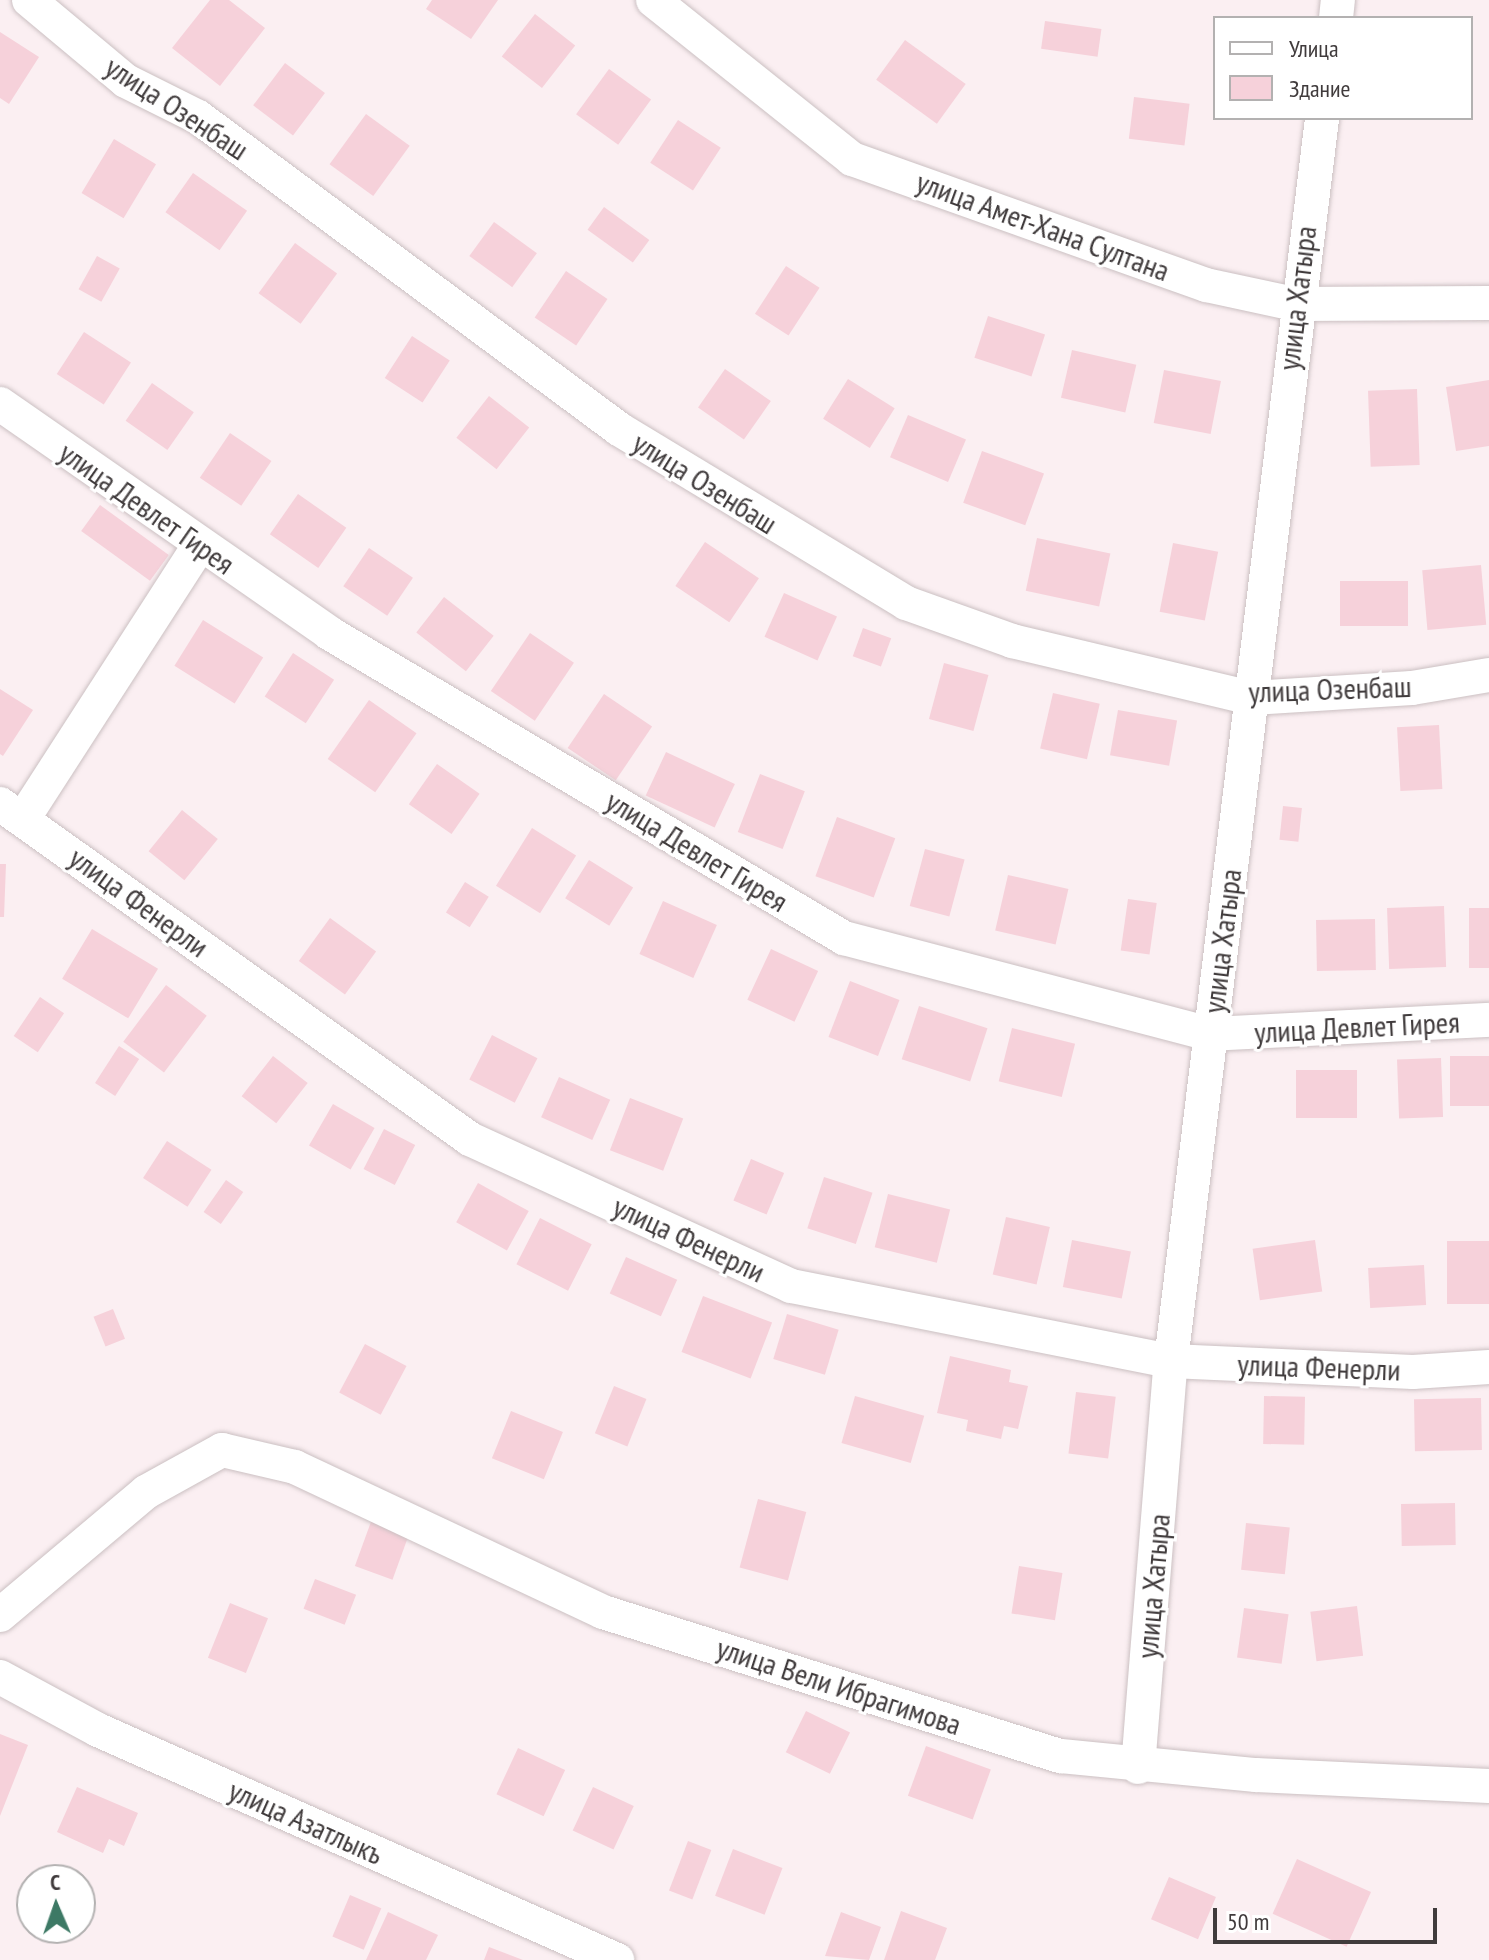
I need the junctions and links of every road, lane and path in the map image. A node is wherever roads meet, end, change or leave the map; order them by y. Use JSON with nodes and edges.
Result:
{"nodes":[{"id":1,"x":29,"y":0,"type":"edge"},
{"id":2,"x":653,"y":0,"type":"edge"},
{"id":3,"x":1322,"y":120,"type":"edge"},
{"id":4,"x":1489,"y":303,"type":"edge"},
{"id":5,"x":1295,"y":304,"type":"junction"},
{"id":6,"x":0,"y":404,"type":"edge"},
{"id":7,"x":198,"y":547,"type":"junction"},
{"id":8,"x":1489,"y":675,"type":"edge"},
{"id":9,"x":1252,"y":698,"type":"junction"},
{"id":10,"x":11,"y":812,"type":"edge"},
{"id":11,"x":1489,"y":1020,"type":"edge"},
{"id":12,"x":1210,"y":1034,"type":"junction"},
{"id":13,"x":1171,"y":1361,"type":"junction"},
{"id":14,"x":1489,"y":1367,"type":"edge"},
{"id":15,"x":0,"y":1615,"type":"edge"},
{"id":16,"x":0,"y":1677,"type":"edge"},
{"id":17,"x":1138,"y":1767,"type":"junction"},
{"id":18,"x":1489,"y":1786,"type":"edge"},
{"id":19,"x":617,"y":1960,"type":"edge"}],
"edges":[{"from":1,"to":9,"type":"street","name":"улица Озенбаш"},
{"from":2,"to":5,"type":"street","name":"улица Амет-Хана Султана"},
{"from":3,"to":5,"type":"street","name":"улица Хатыра"},
{"from":4,"to":5,"type":"street","name":"улица Амет-Хана Султана"},
{"from":5,"to":9,"type":"street","name":"улица Хатыра"},
{"from":6,"to":7,"type":"street","name":"улица Девлет Гирея"},
{"from":7,"to":10,"type":"street"},
{"from":7,"to":12,"type":"street","name":"улица Девлет Гирея"},
{"from":8,"to":9,"type":"street","name":"улица Озенбаш"},
{"from":9,"to":12,"type":"street","name":"улица Хатыра"},
{"from":10,"to":13,"type":"street","name":"улица Фенерли"},
{"from":11,"to":12,"type":"street","name":"улица Девлет Гирея"},
{"from":12,"to":13,"type":"street","name":"улица Хатыра"},
{"from":13,"to":14,"type":"street","name":"улица Фенерли"},
{"from":13,"to":17,"type":"street","name":"улица Хатыра"},
{"from":15,"to":17,"type":"street","name":"улица Вели Ибрагимова"},
{"from":16,"to":19,"type":"street","name":"улица Азатлыкъ"},
{"from":17,"to":18,"type":"street","name":"улица Вели Ибрагимова"}]}
